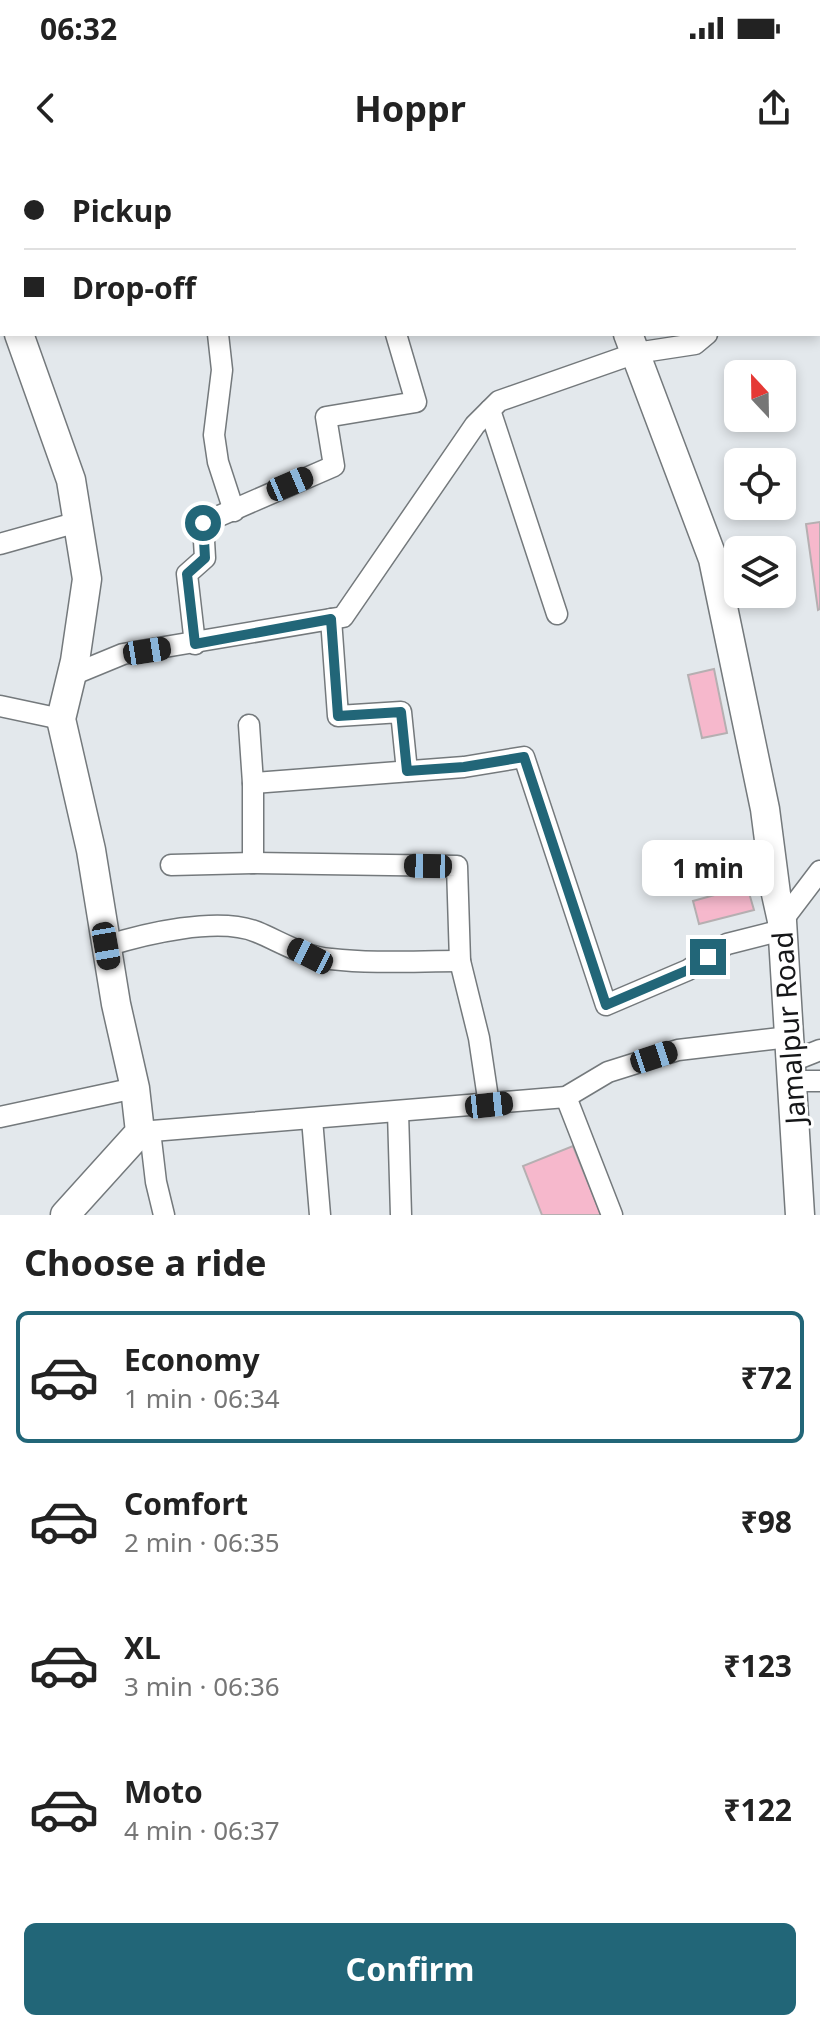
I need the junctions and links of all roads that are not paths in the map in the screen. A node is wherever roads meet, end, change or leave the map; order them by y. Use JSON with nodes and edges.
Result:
{"nodes":[{"id":1,"x":20,"y":336,"type":"edge"},
{"id":2,"x":218,"y":336,"type":"edge"},
{"id":3,"x":397,"y":336,"type":"edge"},
{"id":4,"x":705,"y":336,"type":"edge"},
{"id":5,"x":632,"y":343,"type":"edge"},
{"id":6,"x":490,"y":410,"type":"junction"},
{"id":7,"x":234,"y":511,"type":"junction"},
{"id":8,"x":78,"y":522,"type":"junction"},
{"id":9,"x":0,"y":544,"type":"edge"},
{"id":10,"x":557,"y":614,"type":"dead end"},
{"id":11,"x":331,"y":619,"type":"junction"},
{"id":12,"x":195,"y":644,"type":"junction"},
{"id":13,"x":72,"y":675,"type":"junction"},
{"id":14,"x":0,"y":706,"type":"edge"},
{"id":15,"x":61,"y":719,"type":"junction"},
{"id":16,"x":249,"y":725,"type":"dead end"},
{"id":17,"x":407,"y":771,"type":"junction"},
{"id":18,"x":253,"y":783,"type":"junction"},
{"id":19,"x":253,"y":863,"type":"junction"},
{"id":20,"x":171,"y":865,"type":"dead end"},
{"id":21,"x":820,"y":871,"type":"edge"},
{"id":22,"x":782,"y":926,"type":"junction"},
{"id":23,"x":106,"y":946,"type":"junction"},
{"id":24,"x":460,"y":961,"type":"junction"},
{"id":25,"x":820,"y":1050,"type":"edge"},
{"id":26,"x":790,"y":1060,"type":"junction"},
{"id":27,"x":820,"y":1081,"type":"edge"},
{"id":28,"x":135,"y":1088,"type":"junction"},
{"id":29,"x":566,"y":1097,"type":"junction"},
{"id":30,"x":489,"y":1105,"type":"junction"},
{"id":31,"x":398,"y":1112,"type":"junction"},
{"id":32,"x":0,"y":1117,"type":"edge"},
{"id":33,"x":312,"y":1119,"type":"junction"},
{"id":34,"x":145,"y":1132,"type":"junction"},
{"id":35,"x":65,"y":1215,"type":"edge"},
{"id":36,"x":164,"y":1215,"type":"edge"},
{"id":37,"x":320,"y":1215,"type":"edge"},
{"id":38,"x":401,"y":1215,"type":"edge"},
{"id":39,"x":612,"y":1215,"type":"edge"},
{"id":40,"x":800,"y":1215,"type":"edge"}],
"edges":[{"from":1,"to":8,"type":"street"},
{"from":2,"to":7,"type":"street"},
{"from":3,"to":7,"type":"street"},
{"from":4,"to":5,"type":"street"},
{"from":5,"to":6,"type":"street"},
{"from":5,"to":22,"type":"street","name":"Jamalpur Road"},
{"from":6,"to":10,"type":"street"},
{"from":6,"to":11,"type":"street"},
{"from":7,"to":12,"type":"street"},
{"from":8,"to":9,"type":"street"},
{"from":8,"to":13,"type":"street"},
{"from":11,"to":12,"type":"street"},
{"from":11,"to":17,"type":"street"},
{"from":12,"to":13,"type":"street"},
{"from":13,"to":15,"type":"street"},
{"from":14,"to":15,"type":"street"},
{"from":15,"to":23,"type":"street"},
{"from":16,"to":18,"type":"street"},
{"from":17,"to":18,"type":"street"},
{"from":17,"to":22,"type":"street"},
{"from":18,"to":19,"type":"street"},
{"from":19,"to":20,"type":"street"},
{"from":19,"to":24,"type":"street"},
{"from":21,"to":22,"type":"street"},
{"from":22,"to":26,"type":"street","name":"Jamalpur Road"},
{"from":23,"to":24,"type":"street"},
{"from":23,"to":28,"type":"street"},
{"from":24,"to":30,"type":"street"},
{"from":25,"to":26,"type":"street"},
{"from":26,"to":27,"type":"street"},
{"from":26,"to":29,"type":"street"},
{"from":26,"to":40,"type":"street","name":"Jamalpur Road"},
{"from":28,"to":32,"type":"street"},
{"from":28,"to":34,"type":"street"},
{"from":29,"to":30,"type":"street"},
{"from":29,"to":39,"type":"street"},
{"from":30,"to":31,"type":"street"},
{"from":31,"to":33,"type":"street"},
{"from":31,"to":38,"type":"street"},
{"from":33,"to":34,"type":"street"},
{"from":33,"to":37,"type":"street"},
{"from":34,"to":35,"type":"street"},
{"from":34,"to":36,"type":"street"}]}
